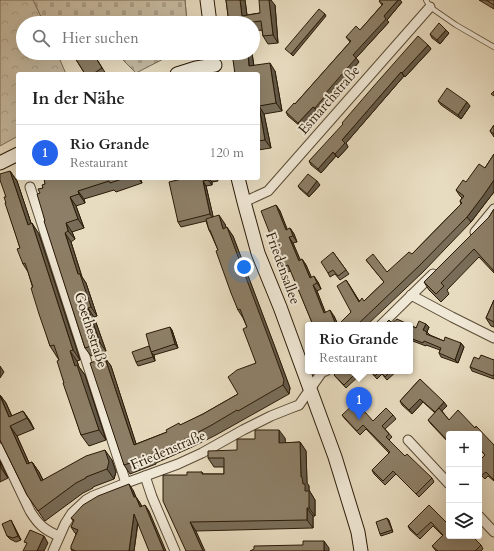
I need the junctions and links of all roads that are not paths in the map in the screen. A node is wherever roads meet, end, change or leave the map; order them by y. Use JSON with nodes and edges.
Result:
{"nodes":[{"id":1,"x":207,"y":0,"type":"edge"},
{"id":2,"x":428,"y":3,"type":"edge"},
{"id":3,"x":209,"y":16,"type":"edge"},
{"id":4,"x":494,"y":47,"type":"edge"},
{"id":5,"x":215,"y":64,"type":"edge"},
{"id":6,"x":183,"y":72,"type":"edge"},
{"id":7,"x":16,"y":155,"type":"edge"},
{"id":8,"x":0,"y":163,"type":"edge"},
{"id":9,"x":238,"y":180,"type":"edge"},
{"id":10,"x":30,"y":187,"type":"dead end"},
{"id":11,"x":244,"y":202,"type":"junction"},
{"id":12,"x":494,"y":209,"type":"edge"},
{"id":13,"x":470,"y":237,"type":"edge"},
{"id":14,"x":438,"y":269,"type":"edge"},
{"id":15,"x":411,"y":295,"type":"junction"},
{"id":16,"x":384,"y":322,"type":"edge"},
{"id":17,"x":494,"y":338,"type":"edge"},
{"id":18,"x":321,"y":374,"type":"edge"},
{"id":19,"x":310,"y":389,"type":"junction"},
{"id":20,"x":408,"y":440,"type":"dead end"},
{"id":21,"x":0,"y":448,"type":"edge"},
{"id":22,"x":145,"y":476,"type":"junction"},
{"id":23,"x":446,"y":481,"type":"edge"},
{"id":24,"x":126,"y":483,"type":"junction"},
{"id":25,"x":482,"y":519,"type":"edge"},
{"id":26,"x":494,"y":532,"type":"edge"},
{"id":27,"x":59,"y":536,"type":"junction"},
{"id":28,"x":52,"y":551,"type":"edge"},
{"id":29,"x":175,"y":551,"type":"edge"},
{"id":30,"x":361,"y":551,"type":"edge"}],
"edges":[{"from":1,"to":3,"type":"main road"},
{"from":2,"to":4,"type":"lane"},
{"from":2,"to":11,"type":"street","name":"Esmarchstraße"},
{"from":5,"to":6,"type":"main road"},
{"from":7,"to":8,"type":"main road"},
{"from":9,"to":11,"type":"main road","name":"Friedensallee"},
{"from":10,"to":24,"type":"street","name":"Goethestraße"},
{"from":11,"to":19,"type":"main road","name":"Friedensallee"},
{"from":12,"to":13,"type":"street"},
{"from":14,"to":15,"type":"street"},
{"from":15,"to":16,"type":"street"},
{"from":15,"to":17,"type":"street"},
{"from":18,"to":19,"type":"street","name":"Friedenstraße"},
{"from":19,"to":22,"type":"street","name":"Friedenstraße"},
{"from":19,"to":30,"type":"main road","name":"Friedensallee"},
{"from":20,"to":23,"type":"street"},
{"from":21,"to":27,"type":"street"},
{"from":22,"to":24,"type":"street","name":"Friedenstraße"},
{"from":22,"to":29,"type":"street"},
{"from":24,"to":27,"type":"street","name":"Friedenstraße"},
{"from":25,"to":26,"type":"street"},
{"from":27,"to":28,"type":"street","name":"Friedenstraße"}]}
